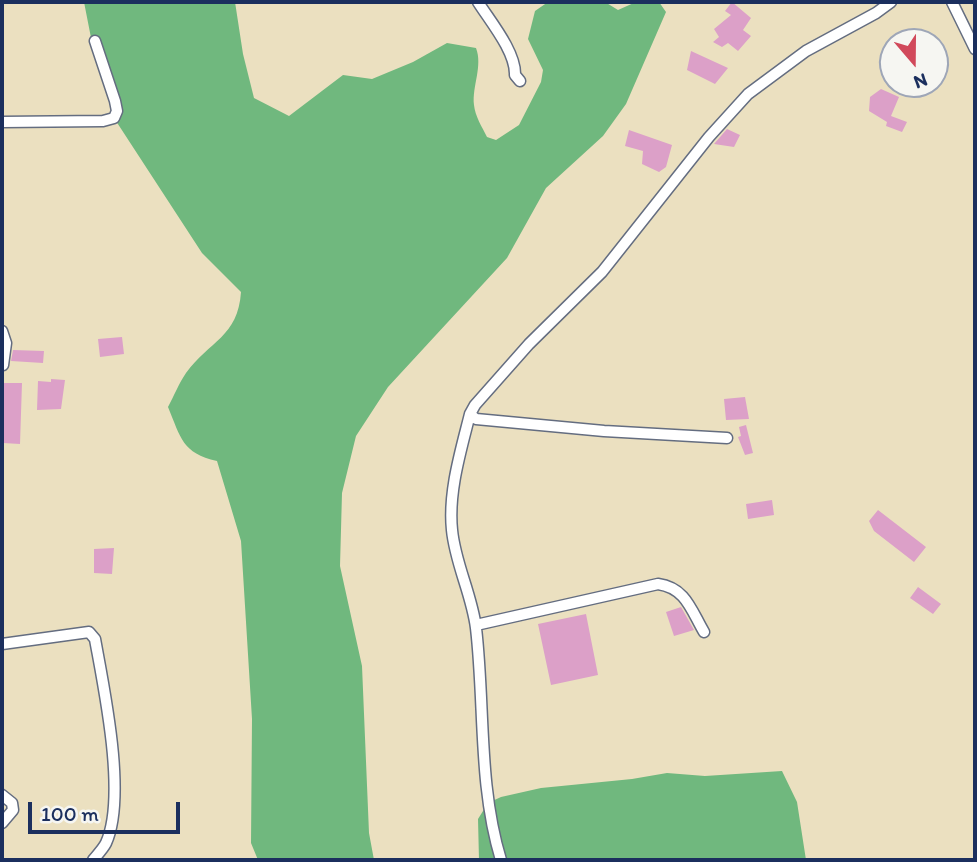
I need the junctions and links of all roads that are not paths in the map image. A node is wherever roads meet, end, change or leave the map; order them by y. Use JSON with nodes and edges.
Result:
{"nodes":[{"id":1,"x":478,"y":2,"type":"edge"},
{"id":2,"x":891,"y":2,"type":"edge"},
{"id":3,"x":952,"y":2,"type":"edge"},
{"id":4,"x":95,"y":41,"type":"dead end"},
{"id":5,"x":975,"y":48,"type":"edge"},
{"id":6,"x":520,"y":81,"type":"dead end"},
{"id":7,"x":2,"y":122,"type":"edge"},
{"id":8,"x":2,"y":331,"type":"edge"},
{"id":9,"x":4,"y":365,"type":"dead end"},
{"id":10,"x":470,"y":414,"type":"junction"},
{"id":11,"x":727,"y":438,"type":"dead end"},
{"id":12,"x":476,"y":625,"type":"junction"},
{"id":13,"x":704,"y":632,"type":"dead end"},
{"id":14,"x":2,"y":644,"type":"edge"},
{"id":15,"x":2,"y":795,"type":"edge"},
{"id":16,"x":2,"y":823,"type":"edge"},
{"id":17,"x":93,"y":860,"type":"edge"},
{"id":18,"x":501,"y":860,"type":"edge"}],
"edges":[{"from":1,"to":6,"type":"street"},
{"from":2,"to":10,"type":"street"},
{"from":3,"to":5,"type":"street"},
{"from":4,"to":7,"type":"street"},
{"from":8,"to":9,"type":"street"},
{"from":10,"to":11,"type":"street"},
{"from":10,"to":12,"type":"street"},
{"from":12,"to":13,"type":"street"},
{"from":12,"to":18,"type":"street"},
{"from":14,"to":17,"type":"street"},
{"from":15,"to":16,"type":"street"}]}
